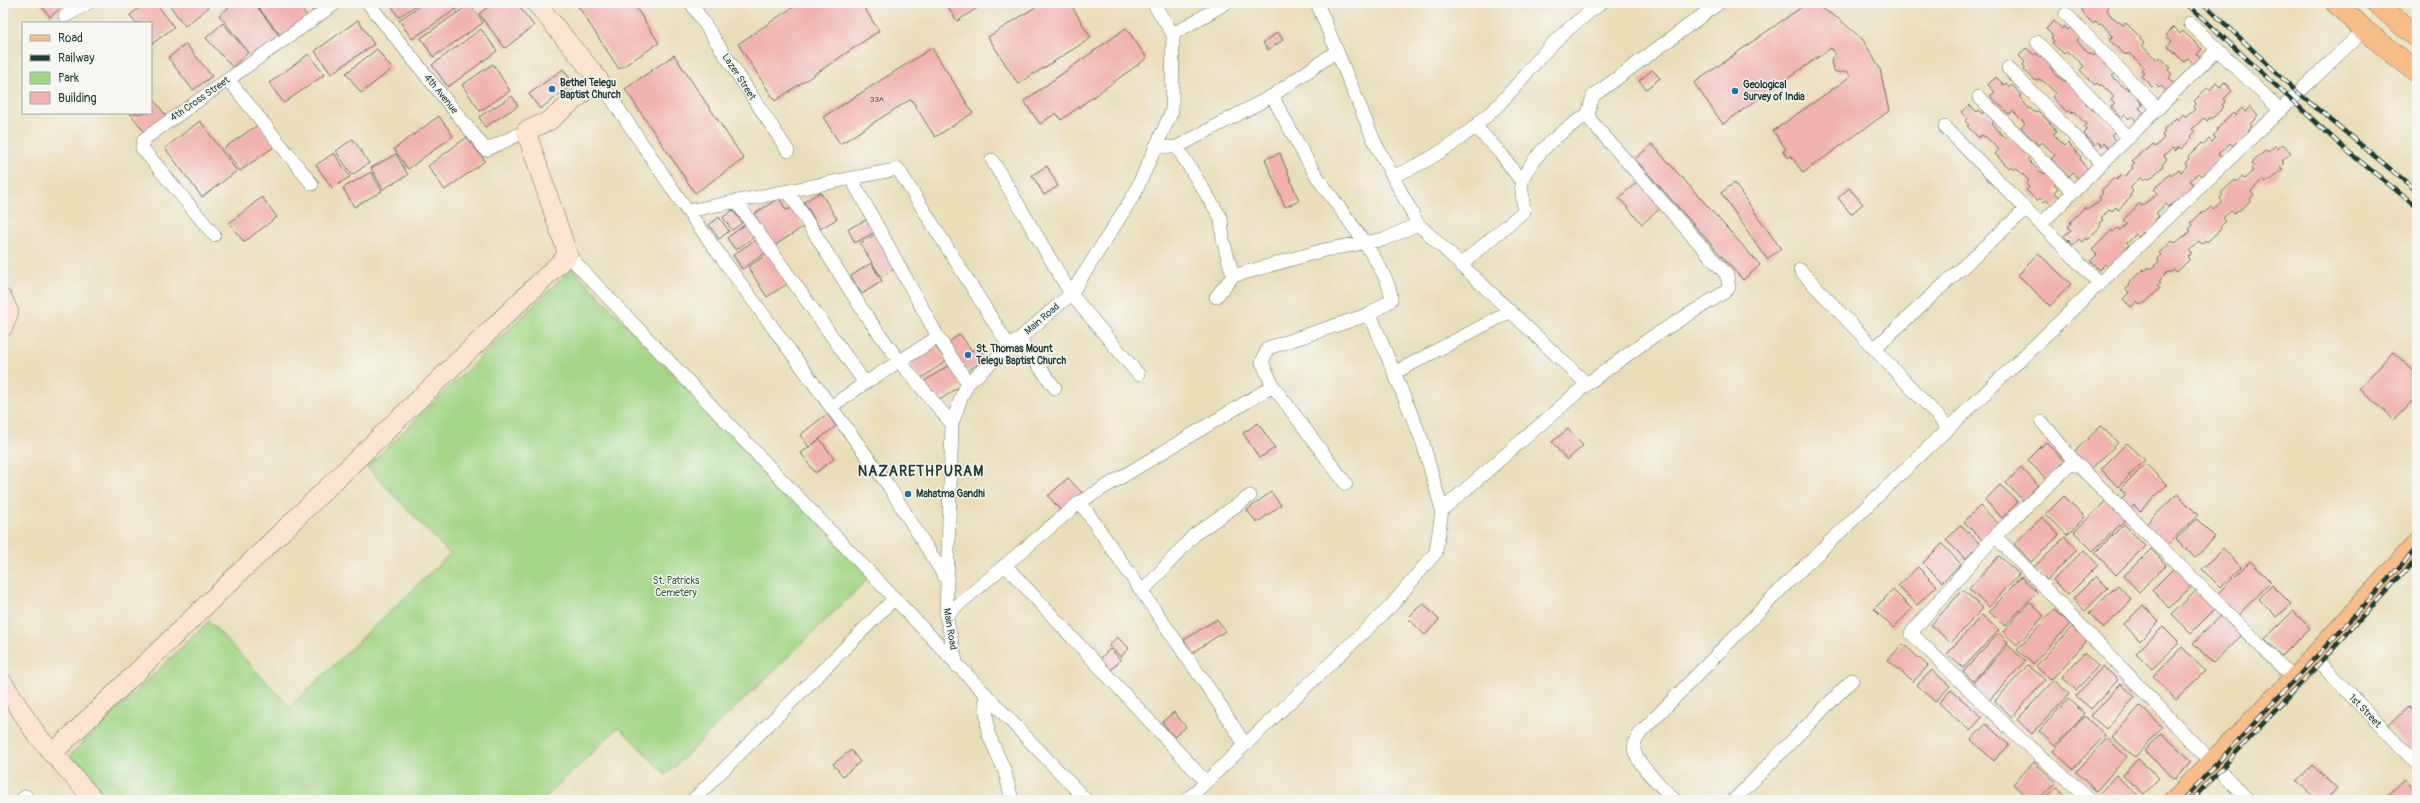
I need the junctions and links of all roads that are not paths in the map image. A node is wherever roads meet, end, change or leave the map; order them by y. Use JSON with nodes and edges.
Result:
{"nodes":[{"id":1,"x":88,"y":3,"type":"edge"},
{"id":2,"x":336,"y":3,"type":"edge"},
{"id":3,"x":368,"y":3,"type":"edge"},
{"id":4,"x":536,"y":3,"type":"edge"},
{"id":5,"x":691,"y":3,"type":"edge"},
{"id":6,"x":1153,"y":3,"type":"edge"},
{"id":7,"x":1226,"y":3,"type":"edge"},
{"id":8,"x":1316,"y":3,"type":"edge"},
{"id":9,"x":1600,"y":3,"type":"edge"},
{"id":10,"x":1719,"y":3,"type":"edge"},
{"id":11,"x":2336,"y":3,"type":"edge"},
{"id":12,"x":2376,"y":3,"type":"edge"},
{"id":13,"x":2066,"y":14,"type":"dead end"},
{"id":14,"x":65,"y":16,"type":"dead end"},
{"id":15,"x":2190,"y":23,"type":"dead end"},
{"id":16,"x":2364,"y":30,"type":"junction"},
{"id":17,"x":1173,"y":34,"type":"junction"},
{"id":18,"x":2417,"y":38,"type":"edge"},
{"id":19,"x":2037,"y":42,"type":"dead end"},
{"id":20,"x":2217,"y":50,"type":"junction"},
{"id":21,"x":1337,"y":51,"type":"junction"},
{"id":22,"x":2008,"y":68,"type":"dead end"},
{"id":23,"x":2417,"y":72,"type":"edge"},
{"id":24,"x":228,"y":79,"type":"junction"},
{"id":25,"x":599,"y":80,"type":"junction"},
{"id":26,"x":1272,"y":96,"type":"junction"},
{"id":27,"x":1980,"y":97,"type":"dead end"},
{"id":28,"x":2158,"y":109,"type":"junction"},
{"id":29,"x":2280,"y":110,"type":"junction"},
{"id":30,"x":1588,"y":114,"type":"junction"},
{"id":31,"x":1475,"y":126,"type":"junction"},
{"id":32,"x":1945,"y":127,"type":"dead end"},
{"id":33,"x":526,"y":131,"type":"junction"},
{"id":34,"x":2129,"y":138,"type":"junction"},
{"id":35,"x":1155,"y":147,"type":"junction"},
{"id":36,"x":1177,"y":147,"type":"junction"},
{"id":37,"x":788,"y":151,"type":"dead end"},
{"id":38,"x":992,"y":160,"type":"dead end"},
{"id":39,"x":2102,"y":164,"type":"junction"},
{"id":40,"x":1393,"y":176,"type":"junction"},
{"id":41,"x":851,"y":178,"type":"junction"},
{"id":42,"x":1521,"y":181,"type":"junction"},
{"id":43,"x":312,"y":184,"type":"dead end"},
{"id":44,"x":788,"y":191,"type":"junction"},
{"id":45,"x":2074,"y":192,"type":"junction"},
{"id":46,"x":736,"y":202,"type":"junction"},
{"id":47,"x":2026,"y":209,"type":"junction"},
{"id":48,"x":688,"y":211,"type":"junction"},
{"id":49,"x":1418,"y":224,"type":"junction"},
{"id":50,"x":2041,"y":224,"type":"junction"},
{"id":51,"x":214,"y":235,"type":"dead end"},
{"id":52,"x":1365,"y":244,"type":"junction"},
{"id":53,"x":568,"y":255,"type":"junction"},
{"id":54,"x":1460,"y":266,"type":"junction"},
{"id":55,"x":1800,"y":270,"type":"dead end"},
{"id":56,"x":1234,"y":276,"type":"junction"},
{"id":57,"x":2100,"y":284,"type":"junction"},
{"id":58,"x":1070,"y":294,"type":"junction"},
{"id":59,"x":1216,"y":297,"type":"dead end"},
{"id":60,"x":3,"y":299,"type":"edge"},
{"id":61,"x":1509,"y":312,"type":"junction"},
{"id":62,"x":1370,"y":314,"type":"junction"},
{"id":63,"x":3,"y":327,"type":"edge"},
{"id":64,"x":938,"y":337,"type":"junction"},
{"id":65,"x":1014,"y":343,"type":"junction"},
{"id":66,"x":1875,"y":348,"type":"junction"},
{"id":67,"x":900,"y":362,"type":"junction"},
{"id":68,"x":1394,"y":373,"type":"junction"},
{"id":69,"x":1138,"y":374,"type":"dead end"},
{"id":70,"x":864,"y":383,"type":"junction"},
{"id":71,"x":968,"y":383,"type":"junction"},
{"id":72,"x":1587,"y":384,"type":"junction"},
{"id":73,"x":1273,"y":386,"type":"junction"},
{"id":74,"x":1055,"y":388,"type":"dead end"},
{"id":75,"x":832,"y":406,"type":"junction"},
{"id":76,"x":2042,"y":422,"type":"dead end"},
{"id":77,"x":952,"y":424,"type":"junction"},
{"id":78,"x":1949,"y":428,"type":"junction"},
{"id":79,"x":2074,"y":461,"type":"junction"},
{"id":80,"x":1346,"y":484,"type":"dead end"},
{"id":81,"x":1250,"y":496,"type":"dead end"},
{"id":82,"x":1080,"y":502,"type":"junction"},
{"id":83,"x":1442,"y":510,"type":"junction"},
{"id":84,"x":1995,"y":536,"type":"junction"},
{"id":85,"x":2417,"y":544,"type":"edge"},
{"id":86,"x":1005,"y":565,"type":"junction"},
{"id":87,"x":945,"y":577,"type":"junction"},
{"id":88,"x":1142,"y":592,"type":"junction"},
{"id":89,"x":894,"y":599,"type":"junction"},
{"id":90,"x":946,"y":614,"type":"junction"},
{"id":91,"x":2314,"y":657,"type":"junction"},
{"id":92,"x":957,"y":666,"type":"junction"},
{"id":93,"x":2294,"y":679,"type":"junction"},
{"id":94,"x":1852,"y":680,"type":"dead end"},
{"id":95,"x":3,"y":683,"type":"edge"},
{"id":96,"x":985,"y":693,"type":"junction"},
{"id":97,"x":1245,"y":745,"type":"junction"},
{"id":98,"x":52,"y":754,"type":"junction"},
{"id":99,"x":2212,"y":763,"type":"junction"},
{"id":100,"x":2417,"y":764,"type":"edge"},
{"id":101,"x":1206,"y":782,"type":"junction"},
{"id":102,"x":94,"y":800,"type":"edge"},
{"id":103,"x":693,"y":800,"type":"edge"},
{"id":104,"x":1012,"y":800,"type":"edge"},
{"id":105,"x":1086,"y":800,"type":"edge"},
{"id":106,"x":1187,"y":800,"type":"edge"},
{"id":107,"x":1675,"y":800,"type":"edge"},
{"id":108,"x":1734,"y":800,"type":"edge"},
{"id":109,"x":2091,"y":800,"type":"edge"},
{"id":110,"x":2175,"y":800,"type":"edge"},
{"id":111,"x":2248,"y":800,"type":"edge"}],
"edges":[{"from":1,"to":14,"type":"street"},
{"from":2,"to":24,"type":"street","name":"4th Cross Street"},
{"from":3,"to":33,"type":"street","name":"4th Avenue"},
{"from":4,"to":25,"type":"main road"},
{"from":5,"to":37,"type":"street","name":"Lazer Street"},
{"from":6,"to":17,"type":"street"},
{"from":7,"to":17,"type":"street"},
{"from":8,"to":21,"type":"street"},
{"from":9,"to":31,"type":"street"},
{"from":10,"to":30,"type":"street"},
{"from":11,"to":16,"type":"main road"},
{"from":12,"to":18,"type":"main road"},
{"from":13,"to":28,"type":"street"},
{"from":15,"to":20,"type":"street"},
{"from":16,"to":23,"type":"main road"},
{"from":16,"to":29,"type":"street"},
{"from":17,"to":35,"type":"street","name":"Main Road"},
{"from":19,"to":34,"type":"street"},
{"from":20,"to":28,"type":"street"},
{"from":20,"to":29,"type":"street"},
{"from":21,"to":26,"type":"street"},
{"from":21,"to":40,"type":"street"},
{"from":22,"to":39,"type":"street"},
{"from":24,"to":43,"type":"street"},
{"from":24,"to":51,"type":"street","name":"4th Cross Street"},
{"from":25,"to":33,"type":"main road"},
{"from":25,"to":48,"type":"street"},
{"from":26,"to":36,"type":"street"},
{"from":26,"to":52,"type":"street"},
{"from":27,"to":45,"type":"street"},
{"from":28,"to":34,"type":"street"},
{"from":29,"to":57,"type":"street"},
{"from":30,"to":42,"type":"street"},
{"from":30,"to":72,"type":"street"},
{"from":31,"to":40,"type":"street"},
{"from":31,"to":42,"type":"street"},
{"from":32,"to":47,"type":"street"},
{"from":33,"to":53,"type":"main road"},
{"from":34,"to":39,"type":"street"},
{"from":35,"to":36,"type":"street"},
{"from":35,"to":58,"type":"street","name":"Main Road"},
{"from":36,"to":56,"type":"street"},
{"from":38,"to":58,"type":"street"},
{"from":39,"to":45,"type":"street"},
{"from":40,"to":49,"type":"street"},
{"from":41,"to":44,"type":"street"},
{"from":41,"to":64,"type":"street"},
{"from":41,"to":65,"type":"street"},
{"from":42,"to":54,"type":"street"},
{"from":44,"to":46,"type":"street"},
{"from":44,"to":67,"type":"street"},
{"from":45,"to":50,"type":"street"},
{"from":46,"to":48,"type":"street"},
{"from":46,"to":70,"type":"street"},
{"from":47,"to":50,"type":"street"},
{"from":47,"to":66,"type":"street"},
{"from":48,"to":75,"type":"street"},
{"from":49,"to":52,"type":"street"},
{"from":49,"to":54,"type":"street"},
{"from":50,"to":57,"type":"street"},
{"from":52,"to":56,"type":"street"},
{"from":52,"to":62,"type":"street"},
{"from":53,"to":89,"type":"street"},
{"from":53,"to":98,"type":"main road"},
{"from":54,"to":61,"type":"street"},
{"from":55,"to":66,"type":"street"},
{"from":56,"to":59,"type":"street"},
{"from":57,"to":78,"type":"street"},
{"from":58,"to":65,"type":"street","name":"Main Road"},
{"from":58,"to":69,"type":"street"},
{"from":60,"to":63,"type":"main road"},
{"from":61,"to":68,"type":"street"},
{"from":61,"to":72,"type":"street"},
{"from":62,"to":68,"type":"street"},
{"from":62,"to":73,"type":"street"},
{"from":64,"to":67,"type":"street"},
{"from":64,"to":71,"type":"street"},
{"from":65,"to":71,"type":"street","name":"Main Road"},
{"from":65,"to":74,"type":"street"},
{"from":66,"to":78,"type":"street"},
{"from":67,"to":70,"type":"street"},
{"from":67,"to":77,"type":"street"},
{"from":68,"to":83,"type":"street"},
{"from":70,"to":75,"type":"street"},
{"from":71,"to":77,"type":"street","name":"Main Road"},
{"from":72,"to":83,"type":"street"},
{"from":73,"to":80,"type":"street"},
{"from":73,"to":82,"type":"street"},
{"from":75,"to":87,"type":"street"},
{"from":76,"to":79,"type":"street"},
{"from":77,"to":87,"type":"street","name":"Main Road"},
{"from":78,"to":107,"type":"street"},
{"from":79,"to":84,"type":"street"},
{"from":79,"to":93,"type":"street"},
{"from":81,"to":88,"type":"street"},
{"from":82,"to":86,"type":"street"},
{"from":82,"to":88,"type":"street"},
{"from":83,"to":97,"type":"street"},
{"from":84,"to":99,"type":"street"},
{"from":84,"to":109,"type":"street"},
{"from":85,"to":91,"type":"main road"},
{"from":86,"to":90,"type":"street"},
{"from":86,"to":101,"type":"street"},
{"from":87,"to":90,"type":"street","name":"Main Road"},
{"from":88,"to":97,"type":"street"},
{"from":89,"to":92,"type":"street"},
{"from":89,"to":103,"type":"street"},
{"from":90,"to":92,"type":"street","name":"Main Road"},
{"from":91,"to":93,"type":"main road"},
{"from":91,"to":100,"type":"street","name":"1st Street"},
{"from":92,"to":96,"type":"street"},
{"from":93,"to":99,"type":"main road"},
{"from":94,"to":108,"type":"street"},
{"from":95,"to":98,"type":"main road"},
{"from":96,"to":104,"type":"street"},
{"from":96,"to":105,"type":"street"},
{"from":97,"to":101,"type":"street"},
{"from":98,"to":102,"type":"main road"},
{"from":99,"to":110,"type":"main road"},
{"from":99,"to":111,"type":"street"},
{"from":101,"to":106,"type":"street"}]}
